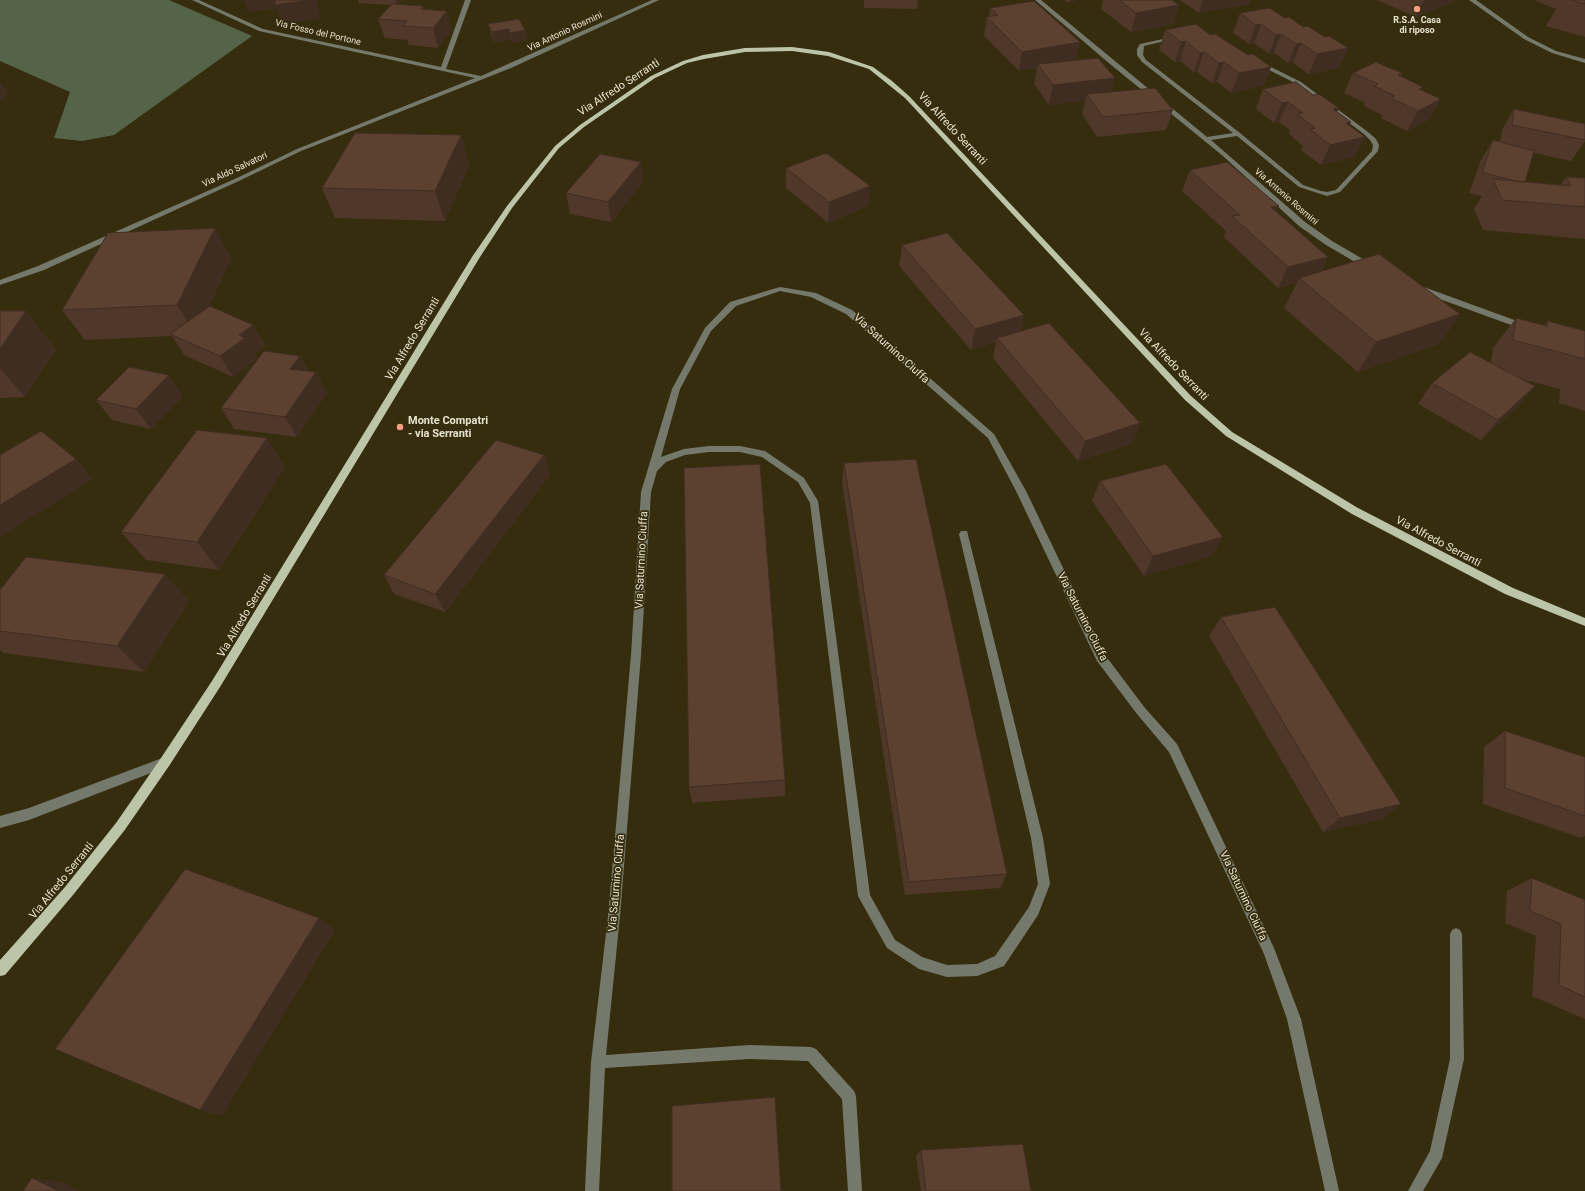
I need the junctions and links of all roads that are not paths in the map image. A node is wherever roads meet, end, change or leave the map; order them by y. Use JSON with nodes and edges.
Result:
{"nodes":[{"id":1,"x":195,"y":0,"type":"edge"},
{"id":2,"x":468,"y":0,"type":"edge"},
{"id":3,"x":656,"y":0,"type":"edge"},
{"id":4,"x":1038,"y":0,"type":"edge"},
{"id":5,"x":1472,"y":0,"type":"edge"},
{"id":6,"x":1182,"y":36,"type":"edge"},
{"id":7,"x":1252,"y":60,"type":"edge"},
{"id":8,"x":1585,"y":61,"type":"edge"},
{"id":9,"x":442,"y":70,"type":"junction"},
{"id":10,"x":480,"y":78,"type":"junction"},
{"id":11,"x":1238,"y":134,"type":"junction"},
{"id":12,"x":1205,"y":139,"type":"junction"},
{"id":13,"x":1378,"y":270,"type":"edge"},
{"id":14,"x":0,"y":283,"type":"edge"},
{"id":15,"x":1413,"y":286,"type":"edge"},
{"id":16,"x":1533,"y":330,"type":"edge"},
{"id":17,"x":651,"y":471,"type":"junction"},
{"id":18,"x":964,"y":534,"type":"dead end"},
{"id":19,"x":1585,"y":622,"type":"edge"},
{"id":20,"x":165,"y":762,"type":"junction"},
{"id":21,"x":0,"y":822,"type":"edge"},
{"id":22,"x":1456,"y":934,"type":"dead end"},
{"id":23,"x":0,"y":970,"type":"edge"},
{"id":24,"x":598,"y":1062,"type":"junction"},
{"id":25,"x":592,"y":1191,"type":"edge"},
{"id":26,"x":855,"y":1191,"type":"edge"},
{"id":27,"x":1332,"y":1191,"type":"edge"},
{"id":28,"x":1415,"y":1191,"type":"edge"}],
"edges":[{"from":1,"to":9,"type":"street","name":"Via Fosso del Portone"},
{"from":2,"to":9,"type":"street"},
{"from":3,"to":10,"type":"street","name":"Via Antonio Rosmini"},
{"from":4,"to":12,"type":"street","name":"Via Antonio Rosmini"},
{"from":5,"to":8,"type":"street"},
{"from":6,"to":11,"type":"street"},
{"from":7,"to":11,"type":"street"},
{"from":9,"to":10,"type":"street","name":"Via Fosso del Portone"},
{"from":10,"to":14,"type":"street","name":"Via Aldo Salvatori"},
{"from":11,"to":12,"type":"street"},
{"from":12,"to":13,"type":"street","name":"Via Antonio Rosmini"},
{"from":15,"to":16,"type":"street"},
{"from":17,"to":18,"type":"street"},
{"from":17,"to":24,"type":"street","name":"Via Saturnino Ciuffa"},
{"from":17,"to":27,"type":"street","name":"Via Saturnino Ciuffa"},
{"from":19,"to":20,"type":"main road","name":"Via Alfredo Serranti"},
{"from":20,"to":21,"type":"street"},
{"from":20,"to":23,"type":"main road","name":"Via Alfredo Serranti"},
{"from":22,"to":28,"type":"street"},
{"from":24,"to":25,"type":"street","name":"Via Saturnino Ciuffa"},
{"from":24,"to":26,"type":"street"}]}
